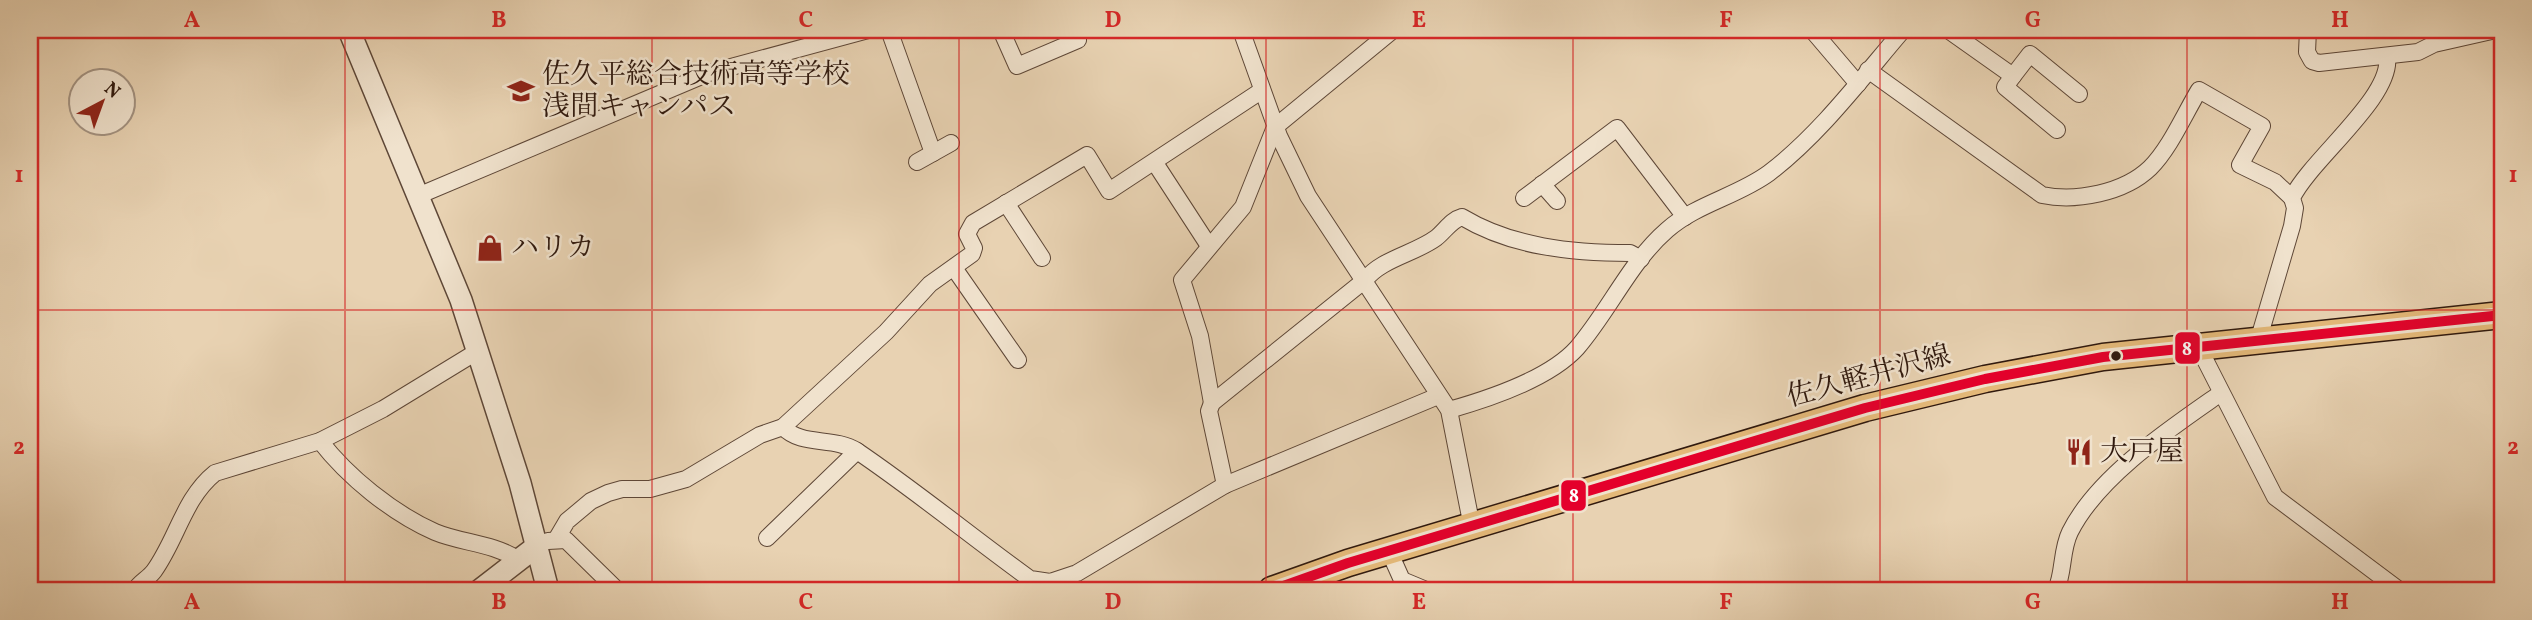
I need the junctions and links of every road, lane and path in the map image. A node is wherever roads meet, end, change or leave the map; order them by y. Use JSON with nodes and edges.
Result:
{"nodes":[{"id":1,"x":349,"y":30,"type":"edge"},
{"id":2,"x":868,"y":30,"type":"edge"},
{"id":3,"x":889,"y":30,"type":"edge"},
{"id":4,"x":1001,"y":30,"type":"edge"},
{"id":5,"x":1073,"y":30,"type":"edge"},
{"id":6,"x":1241,"y":30,"type":"edge"},
{"id":7,"x":1393,"y":30,"type":"edge"},
{"id":8,"x":1812,"y":30,"type":"edge"},
{"id":9,"x":1902,"y":30,"type":"edge"},
{"id":10,"x":1948,"y":30,"type":"edge"},
{"id":11,"x":2308,"y":30,"type":"edge"},
{"id":12,"x":2496,"y":30,"type":"edge"},
{"id":13,"x":2433,"y":37,"type":"edge"},
{"id":14,"x":2387,"y":57,"type":"junction"},
{"id":15,"x":1868,"y":71,"type":"junction"},
{"id":16,"x":2013,"y":76,"type":"junction"},
{"id":17,"x":1858,"y":84,"type":"junction"},
{"id":18,"x":1261,"y":91,"type":"junction"},
{"id":19,"x":2079,"y":94,"type":"dead end"},
{"id":20,"x":1275,"y":127,"type":"junction"},
{"id":21,"x":2057,"y":130,"type":"dead end"},
{"id":22,"x":951,"y":143,"type":"dead end"},
{"id":23,"x":933,"y":153,"type":"junction"},
{"id":24,"x":917,"y":162,"type":"dead end"},
{"id":25,"x":1155,"y":163,"type":"junction"},
{"id":26,"x":1542,"y":184,"type":"junction"},
{"id":27,"x":419,"y":195,"type":"junction"},
{"id":28,"x":1524,"y":198,"type":"dead end"},
{"id":29,"x":2292,"y":198,"type":"junction"},
{"id":30,"x":1557,"y":201,"type":"dead end"},
{"id":31,"x":1006,"y":204,"type":"junction"},
{"id":32,"x":1685,"y":217,"type":"junction"},
{"id":33,"x":1209,"y":246,"type":"junction"},
{"id":34,"x":1042,"y":258,"type":"dead end"},
{"id":35,"x":1641,"y":259,"type":"junction"},
{"id":36,"x":954,"y":268,"type":"junction"},
{"id":37,"x":1365,"y":280,"type":"junction"},
{"id":38,"x":2502,"y":315,"type":"edge"},
{"id":39,"x":2259,"y":338,"type":"junction"},
{"id":40,"x":2198,"y":346,"type":"junction"},
{"id":41,"x":478,"y":351,"type":"junction"},
{"id":42,"x":1018,"y":360,"type":"dead end"},
{"id":43,"x":2221,"y":393,"type":"junction"},
{"id":44,"x":1438,"y":396,"type":"junction"},
{"id":45,"x":1212,"y":403,"type":"junction"},
{"id":46,"x":1449,"y":410,"type":"junction"},
{"id":47,"x":783,"y":427,"type":"junction"},
{"id":48,"x":320,"y":441,"type":"junction"},
{"id":49,"x":857,"y":452,"type":"junction"},
{"id":50,"x":1225,"y":485,"type":"junction"},
{"id":51,"x":1472,"y":527,"type":"junction"},
{"id":52,"x":558,"y":538,"type":"junction"},
{"id":53,"x":767,"y":538,"type":"dead end"},
{"id":54,"x":537,"y":547,"type":"junction"},
{"id":55,"x":1389,"y":551,"type":"junction"},
{"id":56,"x":517,"y":559,"type":"junction"},
{"id":57,"x":1025,"y":585,"type":"edge"},
{"id":58,"x":135,"y":590,"type":"edge"},
{"id":59,"x":480,"y":590,"type":"edge"},
{"id":60,"x":548,"y":590,"type":"edge"},
{"id":61,"x":617,"y":590,"type":"edge"},
{"id":62,"x":1272,"y":590,"type":"edge"},
{"id":63,"x":1426,"y":590,"type":"edge"},
{"id":64,"x":2056,"y":590,"type":"edge"},
{"id":65,"x":2399,"y":590,"type":"edge"}],
"edges":[{"from":1,"to":27,"type":"street"},
{"from":2,"to":27,"type":"street"},
{"from":3,"to":23,"type":"street"},
{"from":4,"to":5,"type":"street"},
{"from":6,"to":18,"type":"street"},
{"from":7,"to":20,"type":"street"},
{"from":8,"to":17,"type":"street"},
{"from":9,"to":15,"type":"street"},
{"from":10,"to":16,"type":"street"},
{"from":11,"to":14,"type":"street"},
{"from":12,"to":13,"type":"street"},
{"from":13,"to":14,"type":"street"},
{"from":14,"to":29,"type":"street"},
{"from":15,"to":17,"type":"street"},
{"from":15,"to":29,"type":"street"},
{"from":16,"to":19,"type":"street"},
{"from":16,"to":21,"type":"street"},
{"from":17,"to":32,"type":"street"},
{"from":18,"to":20,"type":"street"},
{"from":18,"to":25,"type":"street"},
{"from":20,"to":33,"type":"street"},
{"from":20,"to":37,"type":"street"},
{"from":22,"to":23,"type":"street"},
{"from":23,"to":24,"type":"street"},
{"from":25,"to":31,"type":"street"},
{"from":25,"to":33,"type":"street"},
{"from":26,"to":28,"type":"street"},
{"from":26,"to":30,"type":"street"},
{"from":26,"to":32,"type":"street"},
{"from":27,"to":41,"type":"street"},
{"from":29,"to":39,"type":"street"},
{"from":31,"to":34,"type":"street"},
{"from":31,"to":36,"type":"street"},
{"from":32,"to":35,"type":"street"},
{"from":33,"to":45,"type":"street"},
{"from":35,"to":37,"type":"street"},
{"from":35,"to":46,"type":"street"},
{"from":36,"to":42,"type":"street"},
{"from":36,"to":47,"type":"street"},
{"from":37,"to":44,"type":"street"},
{"from":37,"to":45,"type":"street"},
{"from":38,"to":39,"type":"main road","name":"佐久軽井沢線"},
{"from":39,"to":40,"type":"main road","name":"佐久軽井沢線"},
{"from":40,"to":43,"type":"street"},
{"from":40,"to":51,"type":"main road","name":"佐久軽井沢線"},
{"from":41,"to":48,"type":"street"},
{"from":41,"to":54,"type":"street"},
{"from":43,"to":64,"type":"street"},
{"from":43,"to":65,"type":"street"},
{"from":44,"to":46,"type":"street"},
{"from":44,"to":50,"type":"street"},
{"from":45,"to":50,"type":"street"},
{"from":46,"to":51,"type":"street"},
{"from":47,"to":49,"type":"street"},
{"from":47,"to":52,"type":"street"},
{"from":48,"to":56,"type":"street"},
{"from":48,"to":58,"type":"street"},
{"from":49,"to":53,"type":"street"},
{"from":49,"to":57,"type":"street"},
{"from":50,"to":57,"type":"street"},
{"from":51,"to":55,"type":"main road","name":"佐久軽井沢線"},
{"from":52,"to":54,"type":"street"},
{"from":52,"to":61,"type":"street"},
{"from":54,"to":56,"type":"street"},
{"from":54,"to":60,"type":"street"},
{"from":55,"to":62,"type":"main road","name":"佐久軽井沢線"},
{"from":55,"to":63,"type":"street"},
{"from":56,"to":59,"type":"street"}]}
